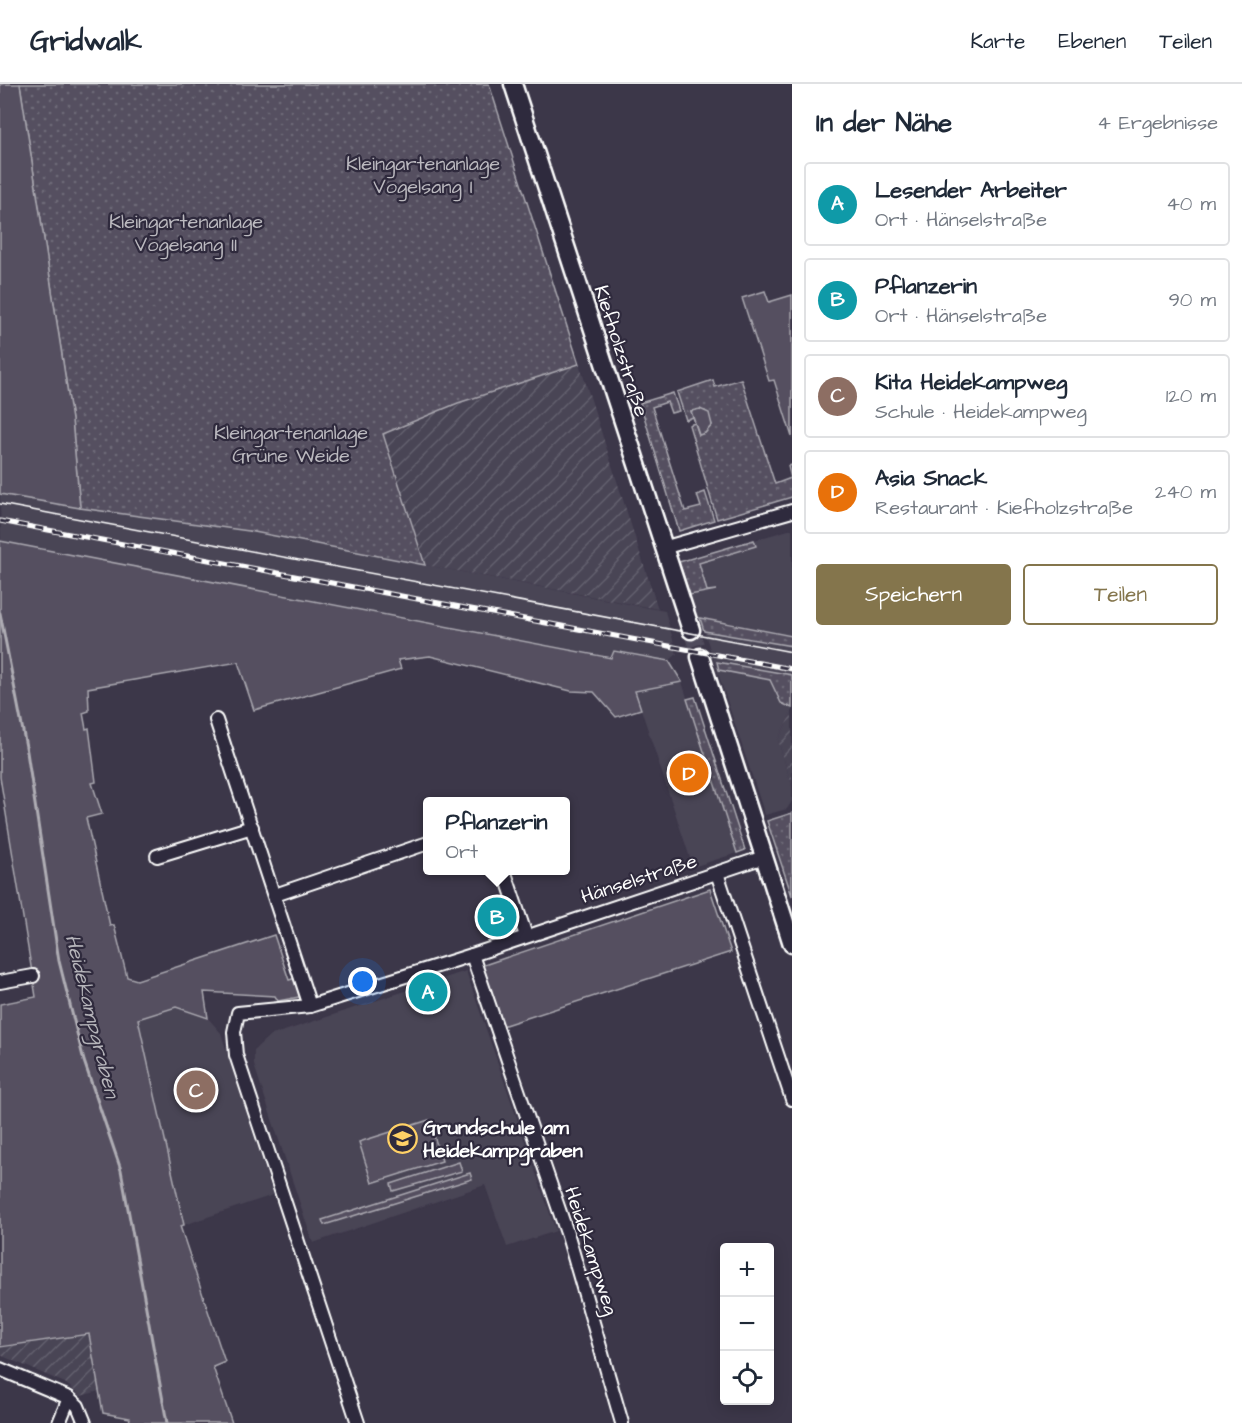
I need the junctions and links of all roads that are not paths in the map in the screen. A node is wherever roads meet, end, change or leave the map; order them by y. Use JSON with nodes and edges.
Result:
{"nodes":[{"id":1,"x":513,"y":84,"type":"edge"},
{"id":2,"x":792,"y":511,"type":"edge"},
{"id":3,"x":663,"y":548,"type":"junction"},
{"id":4,"x":691,"y":630,"type":"tunnel mouth"},
{"id":5,"x":700,"y":657,"type":"tunnel mouth"},
{"id":6,"x":216,"y":720,"type":"dead end"},
{"id":7,"x":252,"y":827,"type":"junction"},
{"id":8,"x":423,"y":845,"type":"edge"},
{"id":9,"x":157,"y":856,"type":"dead end"},
{"id":10,"x":764,"y":857,"type":"junction"},
{"id":11,"x":717,"y":873,"type":"junction"},
{"id":12,"x":506,"y":875,"type":"edge"},
{"id":13,"x":275,"y":895,"type":"junction"},
{"id":14,"x":526,"y":936,"type":"junction"},
{"id":15,"x":792,"y":944,"type":"edge"},
{"id":16,"x":472,"y":955,"type":"junction"},
{"id":17,"x":33,"y":976,"type":"dead end"},
{"id":18,"x":0,"y":982,"type":"edge"},
{"id":19,"x":310,"y":1006,"type":"junction"},
{"id":20,"x":792,"y":1099,"type":"edge"},
{"id":21,"x":0,"y":1369,"type":"edge"},
{"id":22,"x":69,"y":1398,"type":"junction"},
{"id":23,"x":59,"y":1423,"type":"edge"},
{"id":24,"x":85,"y":1423,"type":"edge"},
{"id":25,"x":358,"y":1423,"type":"edge"},
{"id":26,"x":622,"y":1423,"type":"edge"}],
"edges":[{"from":1,"to":3,"type":"street","name":"Kiefholzstraße"},
{"from":2,"to":3,"type":"street"},
{"from":3,"to":4,"type":"street","name":"Kiefholzstraße"},
{"from":5,"to":10,"type":"street"},
{"from":6,"to":7,"type":"street"},
{"from":7,"to":9,"type":"street"},
{"from":7,"to":13,"type":"street"},
{"from":8,"to":13,"type":"street"},
{"from":10,"to":11,"type":"street","name":"Hänselstraße"},
{"from":10,"to":15,"type":"street"},
{"from":11,"to":14,"type":"street","name":"Hänselstraße"},
{"from":11,"to":20,"type":"street"},
{"from":12,"to":14,"type":"street"},
{"from":13,"to":19,"type":"street"},
{"from":14,"to":16,"type":"street","name":"Hänselstraße"},
{"from":16,"to":19,"type":"street","name":"Hänselstraße"},
{"from":16,"to":26,"type":"street","name":"Heidekampweg"},
{"from":17,"to":18,"type":"street"},
{"from":19,"to":25,"type":"street","name":"Hänselstraße"},
{"from":21,"to":22,"type":"street"},
{"from":22,"to":23,"type":"street"},
{"from":22,"to":24,"type":"street"}]}
